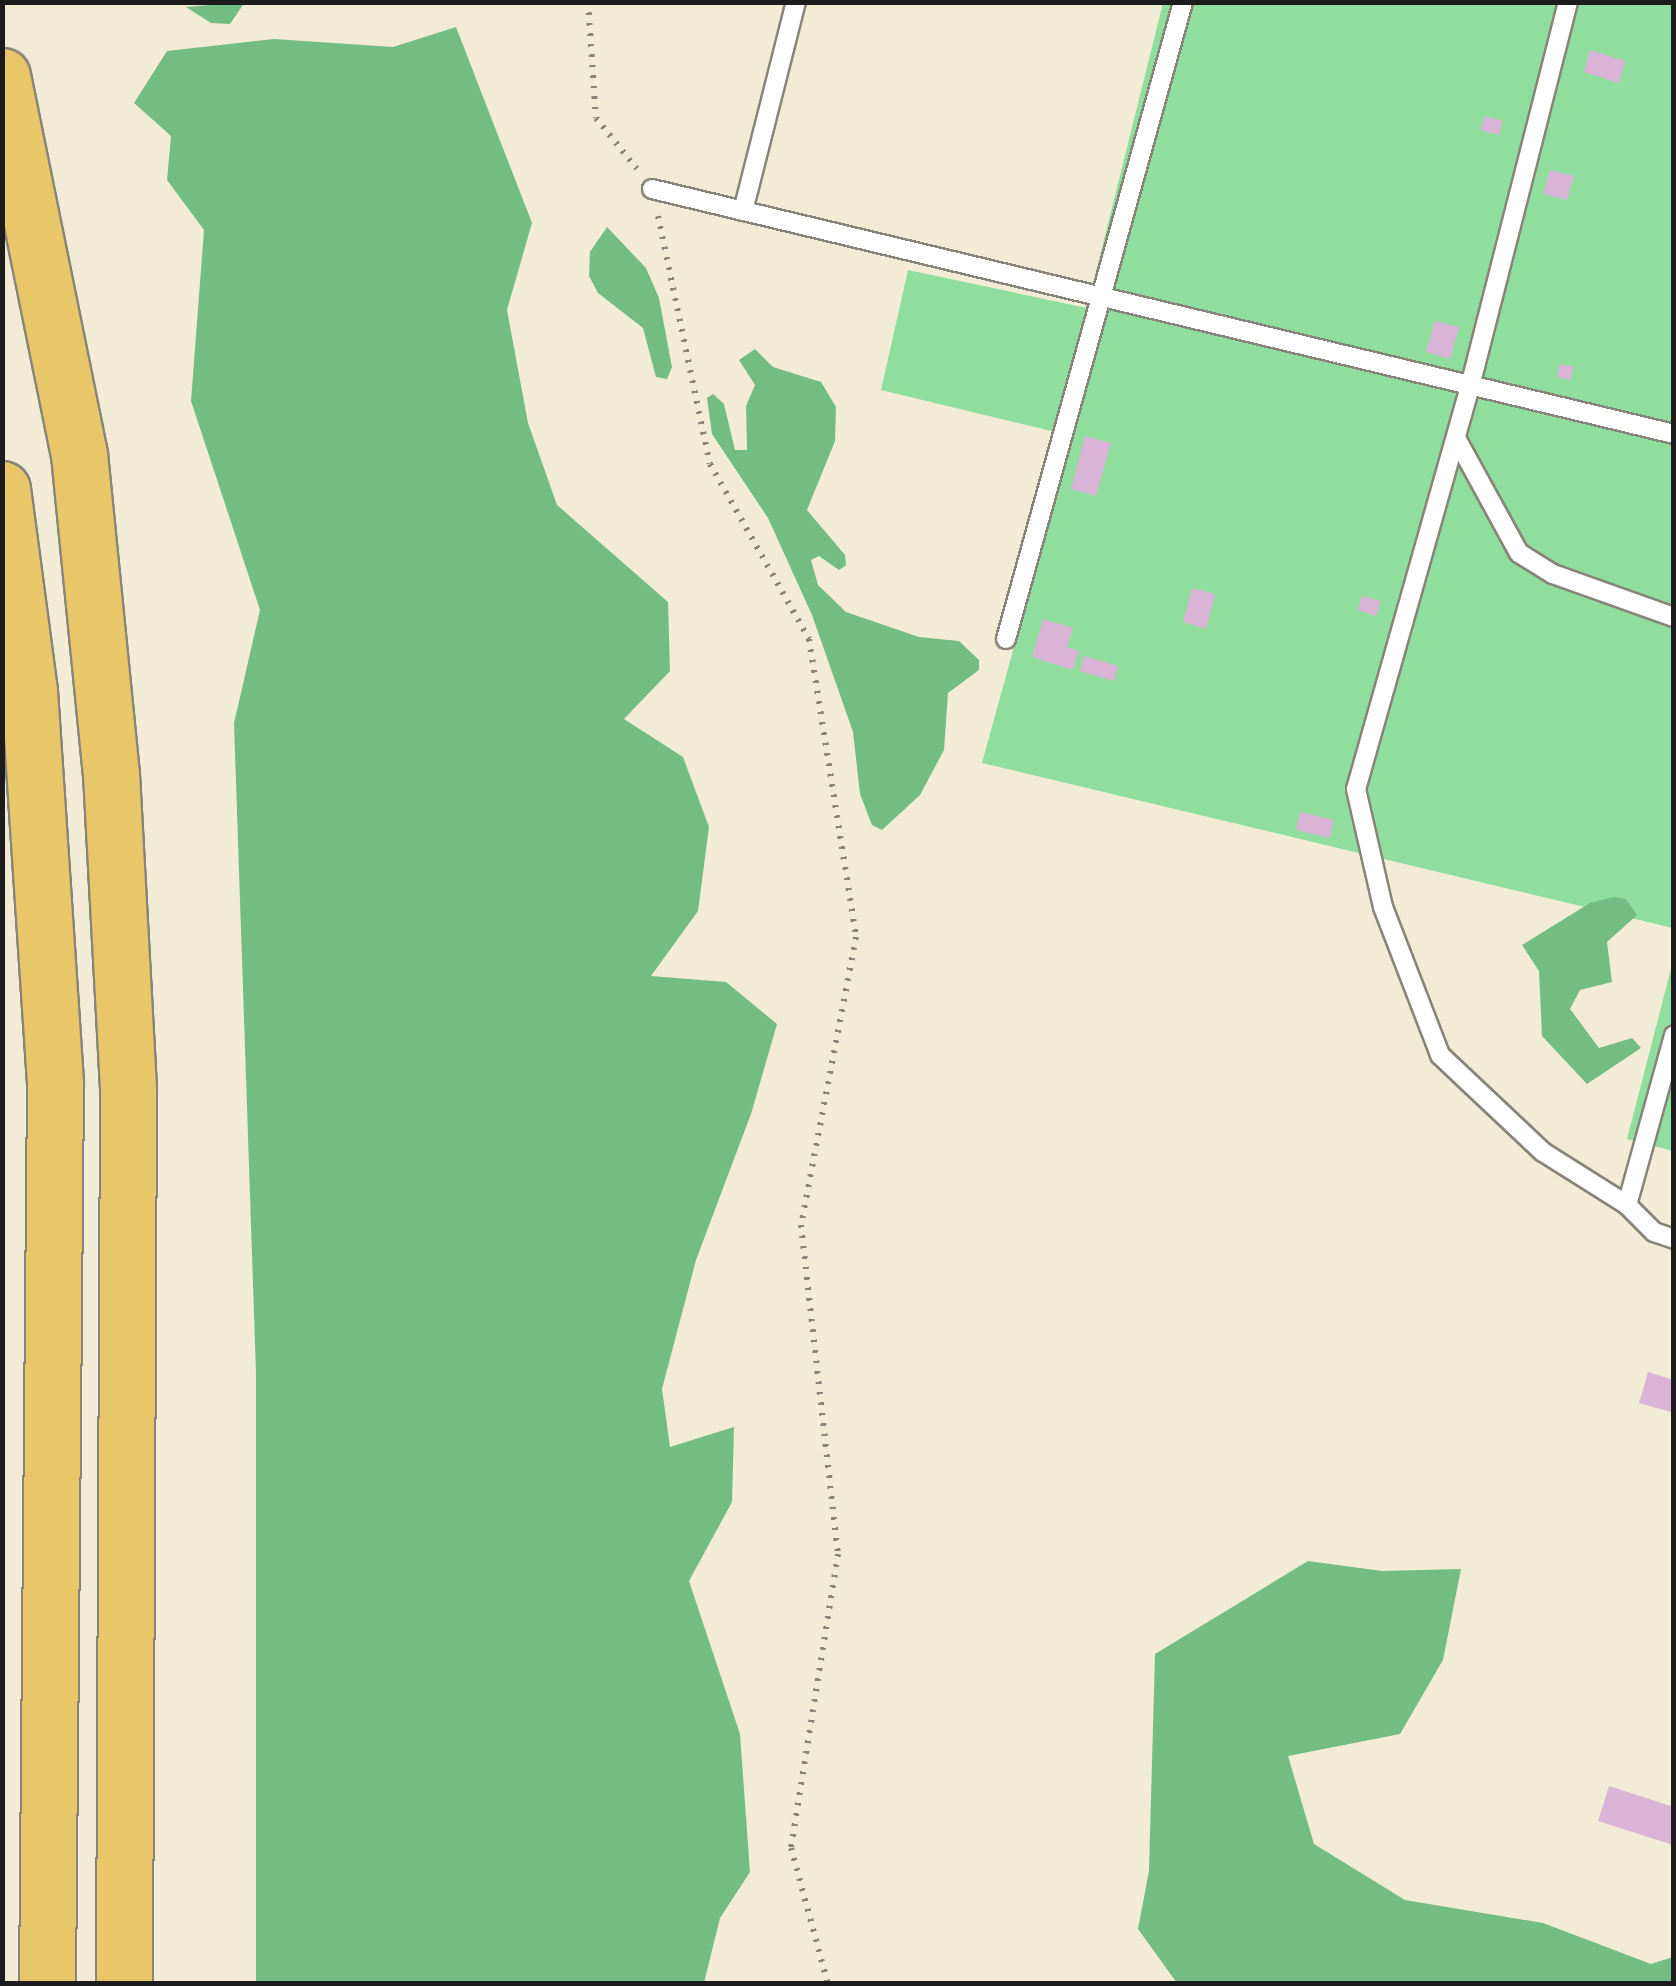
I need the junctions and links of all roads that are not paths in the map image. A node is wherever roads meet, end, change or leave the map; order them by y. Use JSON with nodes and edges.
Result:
{"nodes":[{"id":1,"x":796,"y":2,"type":"edge"},
{"id":2,"x":1183,"y":2,"type":"edge"},
{"id":3,"x":1568,"y":2,"type":"edge"},
{"id":4,"x":2,"y":76,"type":"edge"},
{"id":5,"x":652,"y":189,"type":"road end"},
{"id":6,"x":743,"y":211,"type":"junction"},
{"id":7,"x":1103,"y":300,"type":"junction"},
{"id":8,"x":1469,"y":390,"type":"junction"},
{"id":9,"x":1674,"y":434,"type":"edge"},
{"id":10,"x":1456,"y":438,"type":"junction"},
{"id":11,"x":2,"y":489,"type":"edge"},
{"id":12,"x":1674,"y":617,"type":"edge"},
{"id":13,"x":1006,"y":639,"type":"dead end"},
{"id":14,"x":1674,"y":1036,"type":"edge"},
{"id":15,"x":1627,"y":1205,"type":"junction"},
{"id":16,"x":1674,"y":1239,"type":"edge"},
{"id":17,"x":47,"y":1984,"type":"edge"},
{"id":18,"x":124,"y":1984,"type":"edge"}],
"edges":[{"from":1,"to":6,"type":"lane"},
{"from":2,"to":7,"type":"lane"},
{"from":3,"to":8,"type":"lane"},
{"from":4,"to":18,"type":"highway"},
{"from":5,"to":6,"type":"lane"},
{"from":6,"to":7,"type":"lane"},
{"from":7,"to":8,"type":"lane"},
{"from":7,"to":13,"type":"lane"},
{"from":8,"to":9,"type":"lane"},
{"from":8,"to":10,"type":"lane"},
{"from":10,"to":12,"type":"lane"},
{"from":10,"to":15,"type":"lane"},
{"from":11,"to":17,"type":"highway"},
{"from":14,"to":15,"type":"lane"},
{"from":15,"to":16,"type":"lane"}]}
